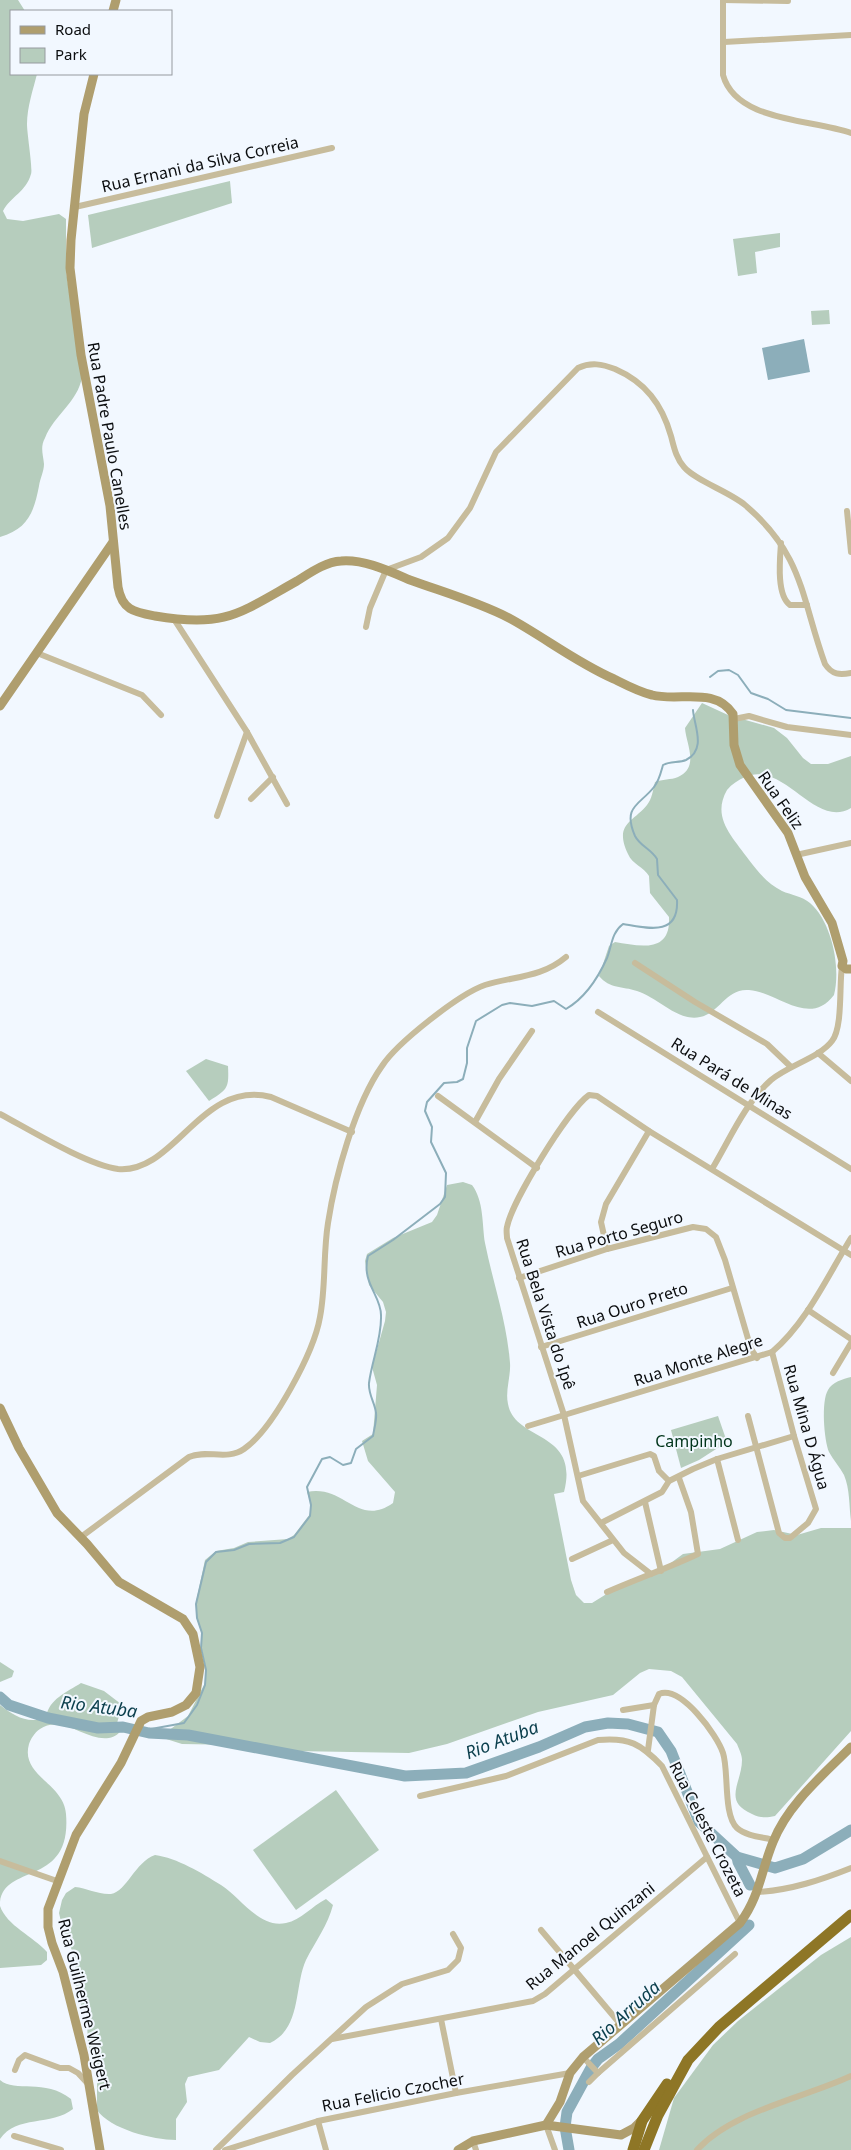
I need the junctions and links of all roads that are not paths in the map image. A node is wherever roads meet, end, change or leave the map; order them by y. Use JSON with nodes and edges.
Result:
{"nodes":[{"id":1,"x":723,"y":0,"type":"edge"},
{"id":2,"x":788,"y":1,"type":"edge"},
{"id":3,"x":851,"y":35,"type":"edge"},
{"id":4,"x":724,"y":42,"type":"junction"},
{"id":5,"x":94,"y":75,"type":"edge"},
{"id":6,"x":851,"y":133,"type":"edge"},
{"id":7,"x":332,"y":148,"type":"dead end"},
{"id":8,"x":75,"y":207,"type":"junction"},
{"id":9,"x":847,"y":512,"type":"dead end"},
{"id":10,"x":113,"y":542,"type":"junction"},
{"id":11,"x":781,"y":543,"type":"junction"},
{"id":12,"x":851,"y":552,"type":"edge"},
{"id":13,"x":386,"y":570,"type":"junction"},
{"id":14,"x":807,"y":605,"type":"junction"},
{"id":15,"x":174,"y":619,"type":"junction"},
{"id":16,"x":366,"y":627,"type":"dead end"},
{"id":17,"x":37,"y":653,"type":"junction"},
{"id":18,"x":851,"y":673,"type":"edge"},
{"id":19,"x":0,"y":706,"type":"edge"},
{"id":20,"x":161,"y":714,"type":"dead end"},
{"id":21,"x":734,"y":719,"type":"junction"},
{"id":22,"x":246,"y":732,"type":"junction"},
{"id":23,"x":851,"y":735,"type":"edge"},
{"id":24,"x":255,"y":746,"type":"junction"},
{"id":25,"x":241,"y":748,"type":"junction"},
{"id":26,"x":273,"y":777,"type":"junction"},
{"id":27,"x":251,"y":799,"type":"dead end"},
{"id":28,"x":288,"y":804,"type":"dead end"},
{"id":29,"x":217,"y":816,"type":"dead end"},
{"id":30,"x":851,"y":843,"type":"edge"},
{"id":31,"x":796,"y":855,"type":"junction"},
{"id":32,"x":566,"y":957,"type":"dead end"},
{"id":33,"x":635,"y":962,"type":"dead end"},
{"id":34,"x":847,"y":964,"type":"edge"},
{"id":35,"x":598,"y":1012,"type":"dead end"},
{"id":36,"x":532,"y":1031,"type":"dead end"},
{"id":37,"x":818,"y":1053,"type":"junction"},
{"id":38,"x":790,"y":1066,"type":"junction"},
{"id":39,"x":851,"y":1081,"type":"edge"},
{"id":40,"x":438,"y":1096,"type":"dead end"},
{"id":41,"x":749,"y":1106,"type":"junction"},
{"id":42,"x":0,"y":1114,"type":"edge"},
{"id":43,"x":474,"y":1122,"type":"junction"},
{"id":44,"x":649,"y":1131,"type":"junction"},
{"id":45,"x":352,"y":1132,"type":"junction"},
{"id":46,"x":537,"y":1168,"type":"junction"},
{"id":47,"x":712,"y":1169,"type":"junction"},
{"id":48,"x":851,"y":1169,"type":"edge"},
{"id":49,"x":851,"y":1238,"type":"edge"},
{"id":50,"x":607,"y":1250,"type":"junction"},
{"id":51,"x":843,"y":1250,"type":"junction"},
{"id":52,"x":851,"y":1255,"type":"edge"},
{"id":53,"x":519,"y":1278,"type":"junction"},
{"id":54,"x":732,"y":1288,"type":"junction"},
{"id":55,"x":808,"y":1310,"type":"junction"},
{"id":56,"x":851,"y":1339,"type":"edge"},
{"id":57,"x":851,"y":1343,"type":"edge"},
{"id":58,"x":541,"y":1347,"type":"junction"},
{"id":59,"x":772,"y":1352,"type":"junction"},
{"id":60,"x":757,"y":1358,"type":"junction"},
{"id":61,"x":833,"y":1373,"type":"dead end"},
{"id":62,"x":0,"y":1408,"type":"edge"},
{"id":63,"x":564,"y":1415,"type":"junction"},
{"id":64,"x":748,"y":1416,"type":"dead end"},
{"id":65,"x":528,"y":1426,"type":"dead end"},
{"id":66,"x":794,"y":1436,"type":"junction"},
{"id":67,"x":755,"y":1447,"type":"junction"},
{"id":68,"x":717,"y":1459,"type":"junction"},
{"id":69,"x":578,"y":1476,"type":"junction"},
{"id":70,"x":679,"y":1478,"type":"junction"},
{"id":71,"x":670,"y":1481,"type":"junction"},
{"id":72,"x":645,"y":1502,"type":"junction"},
{"id":73,"x":601,"y":1523,"type":"junction"},
{"id":74,"x":81,"y":1537,"type":"junction"},
{"id":75,"x":613,"y":1540,"type":"junction"},
{"id":76,"x":738,"y":1540,"type":"dead end"},
{"id":77,"x":572,"y":1559,"type":"dead end"},
{"id":78,"x":661,"y":1571,"type":"junction"},
{"id":79,"x":651,"y":1574,"type":"junction"},
{"id":80,"x":606,"y":1592,"type":"dead end"},
{"id":81,"x":654,"y":1705,"type":"junction"},
{"id":82,"x":623,"y":1710,"type":"dead end"},
{"id":83,"x":851,"y":1747,"type":"edge"},
{"id":84,"x":648,"y":1750,"type":"junction"},
{"id":85,"x":420,"y":1796,"type":"dead end"},
{"id":86,"x":772,"y":1844,"type":"junction"},
{"id":87,"x":707,"y":1857,"type":"junction"},
{"id":88,"x":0,"y":1861,"type":"edge"},
{"id":89,"x":851,"y":1868,"type":"edge"},
{"id":90,"x":56,"y":1881,"type":"junction"},
{"id":91,"x":758,"y":1892,"type":"junction"},
{"id":92,"x":851,"y":1915,"type":"edge"},
{"id":93,"x":740,"y":1923,"type":"junction"},
{"id":94,"x":541,"y":1930,"type":"dead end"},
{"id":95,"x":453,"y":1934,"type":"dead end"},
{"id":96,"x":735,"y":1954,"type":"dead end"},
{"id":97,"x":574,"y":1968,"type":"junction"},
{"id":98,"x":441,"y":2018,"type":"junction"},
{"id":99,"x":621,"y":2025,"type":"junction"},
{"id":100,"x":332,"y":2039,"type":"junction"},
{"id":101,"x":583,"y":2057,"type":"junction"},
{"id":102,"x":688,"y":2060,"type":"junction"},
{"id":103,"x":15,"y":2070,"type":"dead end"},
{"id":104,"x":598,"y":2072,"type":"junction"},
{"id":105,"x":570,"y":2073,"type":"junction"},
{"id":106,"x":851,"y":2076,"type":"edge"},
{"id":107,"x":589,"y":2082,"type":"dead end"},
{"id":108,"x":89,"y":2085,"type":"junction"},
{"id":109,"x":456,"y":2093,"type":"junction"},
{"id":110,"x":642,"y":2120,"type":"junction"},
{"id":111,"x":318,"y":2121,"type":"junction"},
{"id":112,"x":546,"y":2125,"type":"junction"},
{"id":113,"x":622,"y":2135,"type":"junction"},
{"id":114,"x":14,"y":2136,"type":"dead end"},
{"id":115,"x":473,"y":2140,"type":"junction"},
{"id":116,"x":637,"y":2149,"type":"edge"},
{"id":117,"x":61,"y":2150,"type":"edge"},
{"id":118,"x":100,"y":2150,"type":"edge"},
{"id":119,"x":216,"y":2150,"type":"edge"},
{"id":120,"x":225,"y":2150,"type":"edge"},
{"id":121,"x":326,"y":2150,"type":"edge"},
{"id":122,"x":458,"y":2150,"type":"edge"},
{"id":123,"x":476,"y":2150,"type":"edge"},
{"id":124,"x":555,"y":2150,"type":"edge"},
{"id":125,"x":697,"y":2150,"type":"edge"}],
"edges":[{"from":1,"to":2,"type":"street"},
{"from":1,"to":4,"type":"street"},
{"from":3,"to":4,"type":"street"},
{"from":4,"to":6,"type":"street"},
{"from":5,"to":8,"type":"street","name":"Rua Padre Paulo Canelles"},
{"from":7,"to":8,"type":"street","name":"Rua Ernani da Silva Correia"},
{"from":8,"to":10,"type":"street","name":"Rua Padre Paulo Canelles"},
{"from":9,"to":12,"type":"street"},
{"from":10,"to":15,"type":"street","name":"Rua Padre Paulo Canelles"},
{"from":10,"to":17,"type":"street"},
{"from":11,"to":13,"type":"street"},
{"from":11,"to":14,"type":"street"},
{"from":11,"to":14,"type":"street"},
{"from":13,"to":15,"type":"street","name":"Rua Padre Paulo Canelles"},
{"from":13,"to":16,"type":"street"},
{"from":13,"to":21,"type":"street","name":"Rua Padre Paulo Canelles"},
{"from":14,"to":18,"type":"street"},
{"from":15,"to":22,"type":"street"},
{"from":17,"to":19,"type":"street"},
{"from":17,"to":20,"type":"street"},
{"from":21,"to":23,"type":"street"},
{"from":21,"to":31,"type":"street","name":"Rua Feliz"},
{"from":22,"to":24,"type":"street"},
{"from":22,"to":25,"type":"street"},
{"from":24,"to":25,"type":"street"},
{"from":24,"to":26,"type":"street"},
{"from":25,"to":29,"type":"street"},
{"from":26,"to":27,"type":"street"},
{"from":26,"to":28,"type":"street"},
{"from":30,"to":31,"type":"street"},
{"from":31,"to":34,"type":"street","name":"Rua Feliz"},
{"from":32,"to":45,"type":"street"},
{"from":33,"to":38,"type":"street"},
{"from":34,"to":37,"type":"street"},
{"from":35,"to":41,"type":"street","name":"Rua Pará de Minas"},
{"from":36,"to":43,"type":"street"},
{"from":37,"to":38,"type":"street"},
{"from":37,"to":39,"type":"street"},
{"from":38,"to":41,"type":"street"},
{"from":40,"to":43,"type":"street"},
{"from":41,"to":47,"type":"street"},
{"from":41,"to":48,"type":"street","name":"Rua Pará de Minas"},
{"from":42,"to":45,"type":"street"},
{"from":43,"to":46,"type":"street"},
{"from":44,"to":46,"type":"street","name":"Rua Bela Vista do Ipê"},
{"from":44,"to":47,"type":"street","name":"Rua Bela Vista do Ipê"},
{"from":44,"to":50,"type":"street"},
{"from":45,"to":74,"type":"street"},
{"from":46,"to":53,"type":"street","name":"Rua Bela Vista do Ipê"},
{"from":47,"to":51,"type":"street","name":"Rua Bela Vista do Ipê"},
{"from":49,"to":51,"type":"street","name":"Rua Monte Alegre"},
{"from":50,"to":53,"type":"street","name":"Rua Porto Seguro"},
{"from":50,"to":54,"type":"street","name":"Rua Porto Seguro"},
{"from":51,"to":52,"type":"street","name":"Rua Bela Vista do Ipê"},
{"from":51,"to":55,"type":"street","name":"Rua Monte Alegre"},
{"from":53,"to":58,"type":"street","name":"Rua Bela Vista do Ipê"},
{"from":54,"to":58,"type":"street","name":"Rua Ouro Preto"},
{"from":54,"to":60,"type":"street","name":"Rua Porto Seguro"},
{"from":55,"to":56,"type":"street"},
{"from":55,"to":59,"type":"street","name":"Rua Monte Alegre"},
{"from":57,"to":61,"type":"street"},
{"from":58,"to":63,"type":"street","name":"Rua Bela Vista do Ipê"},
{"from":59,"to":60,"type":"street","name":"Rua Monte Alegre"},
{"from":59,"to":66,"type":"street","name":"Rua Mina D Água"},
{"from":60,"to":63,"type":"street","name":"Rua Monte Alegre"},
{"from":62,"to":74,"type":"street"},
{"from":63,"to":65,"type":"street","name":"Rua Monte Alegre"},
{"from":63,"to":69,"type":"street","name":"Rua Bela Vista do Ipê"},
{"from":64,"to":67,"type":"street"},
{"from":66,"to":67,"type":"street"},
{"from":66,"to":67,"type":"street","name":"Rua Mina D Água"},
{"from":67,"to":68,"type":"street"},
{"from":68,"to":70,"type":"street"},
{"from":68,"to":76,"type":"street"},
{"from":69,"to":71,"type":"street"},
{"from":69,"to":73,"type":"street","name":"Rua Bela Vista do Ipê"},
{"from":70,"to":71,"type":"street"},
{"from":70,"to":78,"type":"street"},
{"from":71,"to":72,"type":"street"},
{"from":72,"to":73,"type":"street"},
{"from":72,"to":78,"type":"street"},
{"from":73,"to":75,"type":"street","name":"Rua Bela Vista do Ipê"},
{"from":74,"to":90,"type":"street","name":"Rua Guilherme Weigert"},
{"from":75,"to":77,"type":"street"},
{"from":75,"to":79,"type":"street","name":"Rua Bela Vista do Ipê"},
{"from":78,"to":79,"type":"street"},
{"from":79,"to":80,"type":"street"},
{"from":81,"to":82,"type":"street"},
{"from":81,"to":84,"type":"street"},
{"from":81,"to":86,"type":"street"},
{"from":83,"to":86,"type":"street"},
{"from":84,"to":85,"type":"street","name":"Rua Celeste Crozeta"},
{"from":84,"to":87,"type":"street","name":"Rua Celeste Crozeta"},
{"from":86,"to":91,"type":"street"},
{"from":87,"to":93,"type":"street","name":"Rua Celeste Crozeta"},
{"from":87,"to":97,"type":"street","name":"Rua Manoel Quinzani"},
{"from":88,"to":90,"type":"street"},
{"from":89,"to":91,"type":"street"},
{"from":90,"to":108,"type":"street","name":"Rua Guilherme Weigert"},
{"from":91,"to":93,"type":"street"},
{"from":92,"to":102,"type":"highway"},
{"from":93,"to":99,"type":"street"},
{"from":94,"to":97,"type":"street"},
{"from":95,"to":100,"type":"street"},
{"from":96,"to":104,"type":"street"},
{"from":97,"to":98,"type":"street","name":"Rua Manoel Quinzani"},
{"from":97,"to":99,"type":"street"},
{"from":98,"to":100,"type":"street","name":"Rua Manoel Quinzani"},
{"from":98,"to":109,"type":"street"},
{"from":99,"to":101,"type":"street"},
{"from":100,"to":119,"type":"street"},
{"from":101,"to":104,"type":"street"},
{"from":101,"to":105,"type":"street"},
{"from":102,"to":110,"type":"highway"},
{"from":102,"to":116,"type":"highway"},
{"from":103,"to":108,"type":"street"},
{"from":104,"to":107,"type":"street"},
{"from":105,"to":109,"type":"street","name":"Rua Felicio Czocher"},
{"from":105,"to":112,"type":"street"},
{"from":106,"to":125,"type":"street"},
{"from":108,"to":118,"type":"street","name":"Rua Guilherme Weigert"},
{"from":109,"to":111,"type":"street","name":"Rua Felicio Czocher"},
{"from":110,"to":113,"type":"street"},
{"from":110,"to":116,"type":"highway"},
{"from":111,"to":120,"type":"street","name":"Rua Felicio Czocher"},
{"from":111,"to":121,"type":"street"},
{"from":112,"to":113,"type":"street"},
{"from":112,"to":115,"type":"street"},
{"from":112,"to":124,"type":"street"},
{"from":113,"to":116,"type":"street"},
{"from":114,"to":117,"type":"street"},
{"from":115,"to":122,"type":"street"},
{"from":115,"to":123,"type":"street"}]}
